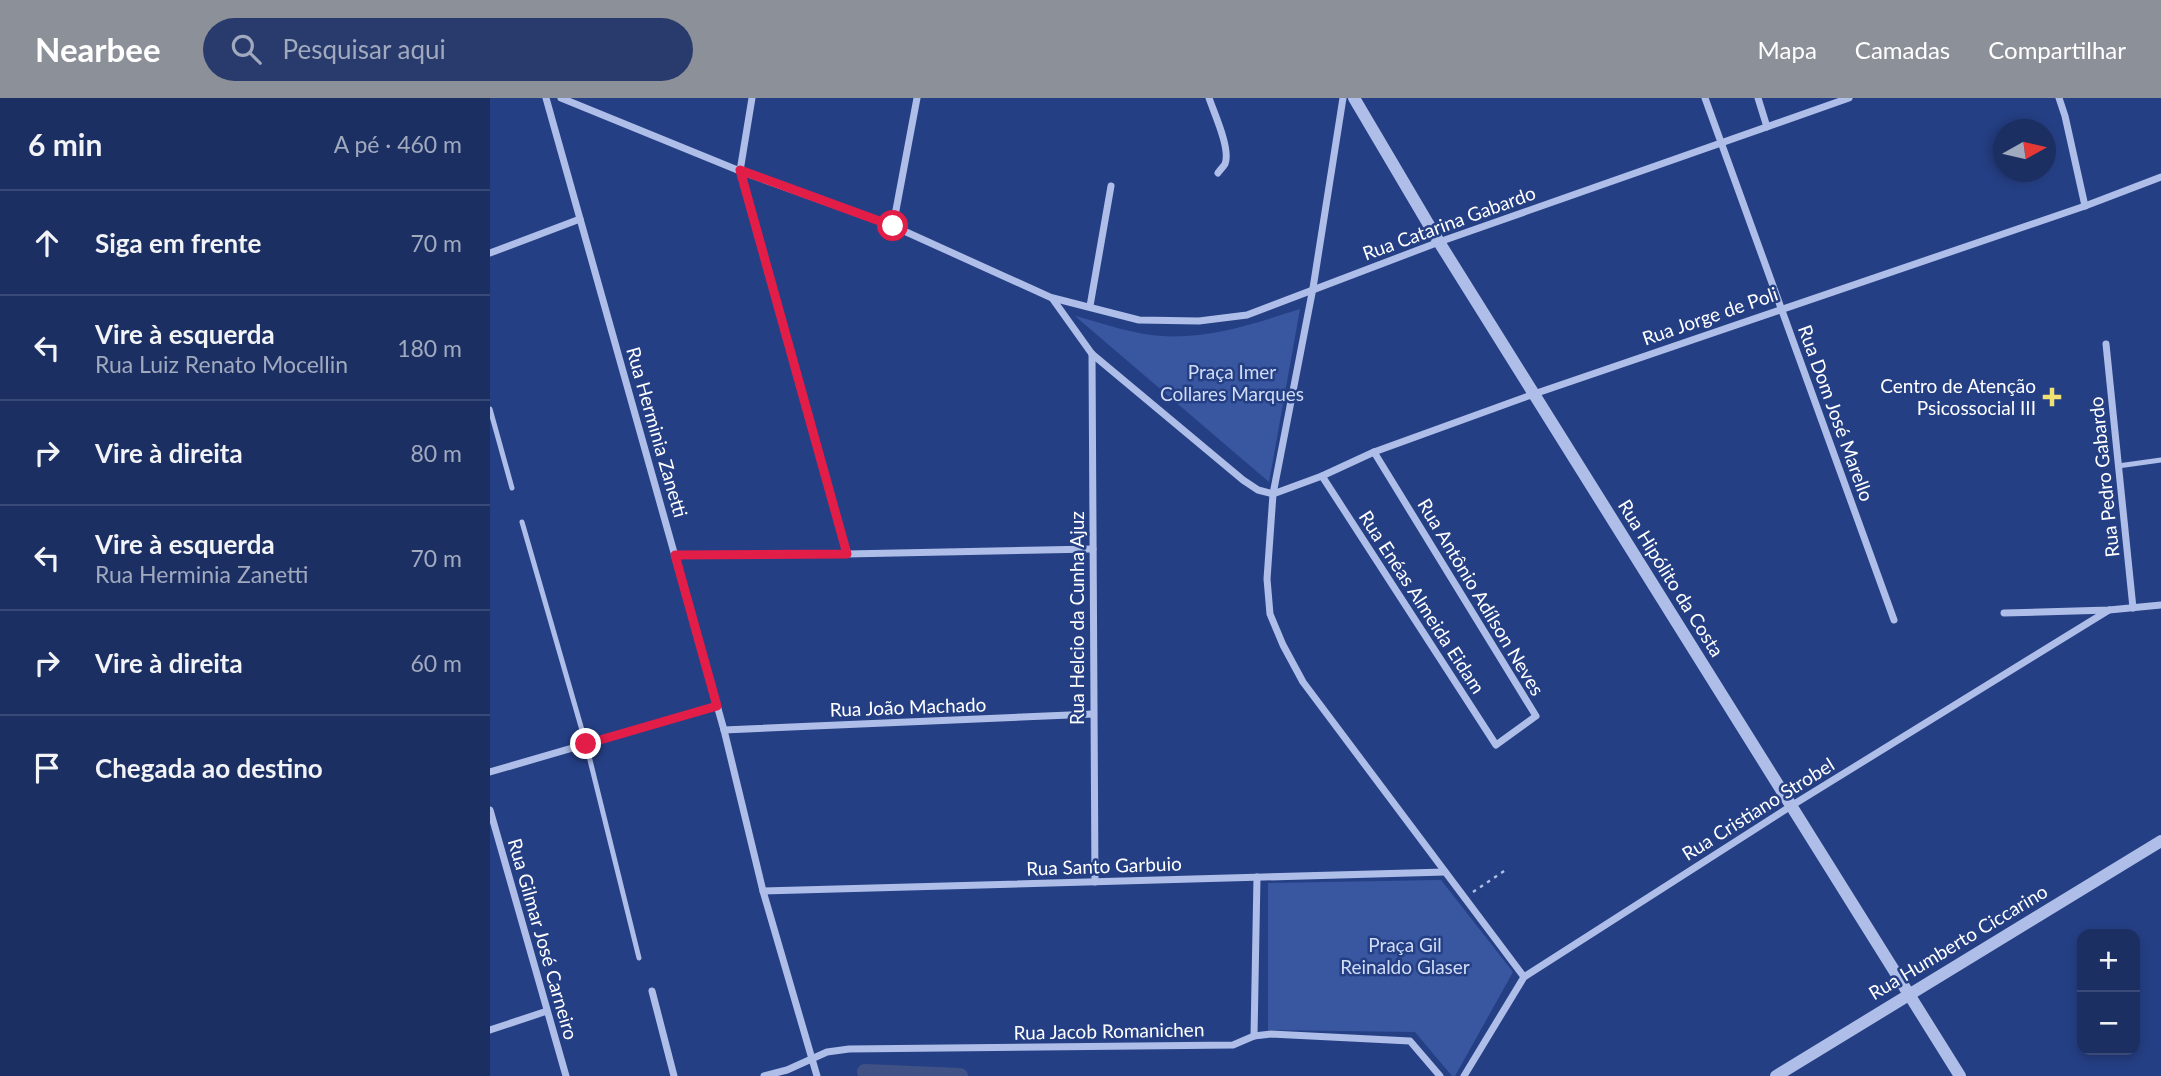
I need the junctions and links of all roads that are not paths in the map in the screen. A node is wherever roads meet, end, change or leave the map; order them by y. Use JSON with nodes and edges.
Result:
{"nodes":[{"id":1,"x":546,"y":98,"type":"edge"},
{"id":2,"x":561,"y":98,"type":"edge"},
{"id":3,"x":752,"y":98,"type":"edge"},
{"id":4,"x":917,"y":98,"type":"edge"},
{"id":5,"x":1209,"y":98,"type":"edge"},
{"id":6,"x":1343,"y":98,"type":"edge"},
{"id":7,"x":1354,"y":98,"type":"edge"},
{"id":8,"x":1705,"y":98,"type":"edge"},
{"id":9,"x":1758,"y":98,"type":"edge"},
{"id":10,"x":1849,"y":98,"type":"edge"},
{"id":11,"x":2059,"y":98,"type":"edge"},
{"id":12,"x":1827,"y":102,"type":"edge"},
{"id":13,"x":1767,"y":127,"type":"junction"},
{"id":14,"x":1721,"y":144,"type":"junction"},
{"id":15,"x":740,"y":170,"type":"junction"},
{"id":16,"x":1218,"y":173,"type":"dead end"},
{"id":17,"x":2161,"y":177,"type":"edge"},
{"id":18,"x":1111,"y":186,"type":"dead end"},
{"id":19,"x":2085,"y":206,"type":"junction"},
{"id":20,"x":580,"y":219,"type":"junction"},
{"id":21,"x":893,"y":226,"type":"junction"},
{"id":22,"x":1439,"y":242,"type":"junction"},
{"id":23,"x":490,"y":253,"type":"edge"},
{"id":24,"x":1313,"y":288,"type":"junction"},
{"id":25,"x":1052,"y":298,"type":"junction"},
{"id":26,"x":1090,"y":306,"type":"junction"},
{"id":27,"x":1782,"y":308,"type":"junction"},
{"id":28,"x":2106,"y":344,"type":"dead end"},
{"id":29,"x":1091,"y":354,"type":"junction"},
{"id":30,"x":1534,"y":394,"type":"junction"},
{"id":31,"x":490,"y":409,"type":"edge"},
{"id":32,"x":1374,"y":452,"type":"junction"},
{"id":33,"x":2161,"y":460,"type":"edge"},
{"id":34,"x":2118,"y":466,"type":"junction"},
{"id":35,"x":1322,"y":476,"type":"junction"},
{"id":36,"x":512,"y":488,"type":"dead end"},
{"id":37,"x":1273,"y":494,"type":"junction"},
{"id":38,"x":522,"y":522,"type":"dead end"},
{"id":39,"x":1093,"y":549,"type":"junction"},
{"id":40,"x":847,"y":554,"type":"junction"},
{"id":41,"x":675,"y":555,"type":"junction"},
{"id":42,"x":2161,"y":605,"type":"edge"},
{"id":43,"x":2133,"y":608,"type":"junction"},
{"id":44,"x":2109,"y":610,"type":"junction"},
{"id":45,"x":2004,"y":613,"type":"dead end"},
{"id":46,"x":1894,"y":620,"type":"dead end"},
{"id":47,"x":717,"y":706,"type":"junction"},
{"id":48,"x":1093,"y":714,"type":"junction"},
{"id":49,"x":724,"y":730,"type":"junction"},
{"id":50,"x":586,"y":744,"type":"junction"},
{"id":51,"x":1496,"y":745,"type":"joint"},
{"id":52,"x":490,"y":772,"type":"edge"},
{"id":53,"x":1791,"y":806,"type":"junction"},
{"id":54,"x":490,"y":810,"type":"edge"},
{"id":55,"x":2161,"y":841,"type":"edge"},
{"id":56,"x":1445,"y":872,"type":"junction"},
{"id":57,"x":1256,"y":877,"type":"junction"},
{"id":58,"x":1095,"y":882,"type":"junction"},
{"id":59,"x":763,"y":891,"type":"junction"},
{"id":60,"x":639,"y":958,"type":"dead end"},
{"id":61,"x":1524,"y":977,"type":"junction"},
{"id":62,"x":652,"y":991,"type":"dead end"},
{"id":63,"x":1909,"y":995,"type":"junction"},
{"id":64,"x":547,"y":1011,"type":"junction"},
{"id":65,"x":490,"y":1030,"type":"edge"},
{"id":66,"x":1254,"y":1036,"type":"junction"},
{"id":67,"x":812,"y":1059,"type":"junction"},
{"id":68,"x":566,"y":1076,"type":"edge"},
{"id":69,"x":674,"y":1076,"type":"edge"},
{"id":70,"x":764,"y":1076,"type":"edge"},
{"id":71,"x":817,"y":1076,"type":"edge"},
{"id":72,"x":1440,"y":1076,"type":"edge"},
{"id":73,"x":1464,"y":1076,"type":"edge"},
{"id":74,"x":1776,"y":1076,"type":"edge"},
{"id":75,"x":1959,"y":1076,"type":"edge"}],
"edges":[{"from":1,"to":20,"type":"street","name":"Rua Herminia Zanetti"},
{"from":2,"to":15,"type":"street","name":"Rua Catarina Gabardo"},
{"from":3,"to":15,"type":"street"},
{"from":4,"to":21,"type":"street"},
{"from":5,"to":16,"type":"street"},
{"from":6,"to":24,"type":"street"},
{"from":7,"to":22,"type":"street","name":"Rua Hipólito da Costa"},
{"from":8,"to":14,"type":"street","name":"Rua Dom José Marello"},
{"from":9,"to":13,"type":"street"},
{"from":10,"to":12,"type":"street","name":"Rua Catarina Gabardo"},
{"from":11,"to":19,"type":"street"},
{"from":12,"to":13,"type":"street","name":"Rua Catarina Gabardo"},
{"from":13,"to":14,"type":"street","name":"Rua Catarina Gabardo"},
{"from":14,"to":22,"type":"street","name":"Rua Catarina Gabardo"},
{"from":14,"to":27,"type":"street","name":"Rua Dom José Marello"},
{"from":15,"to":21,"type":"street","name":"Rua Catarina Gabardo"},
{"from":15,"to":40,"type":"street"},
{"from":17,"to":19,"type":"street","name":"Rua Jorge de Poli"},
{"from":18,"to":26,"type":"street"},
{"from":19,"to":27,"type":"street","name":"Rua Jorge de Poli"},
{"from":20,"to":23,"type":"street"},
{"from":20,"to":41,"type":"street","name":"Rua Herminia Zanetti"},
{"from":21,"to":25,"type":"street","name":"Rua Catarina Gabardo"},
{"from":22,"to":24,"type":"street","name":"Rua Catarina Gabardo"},
{"from":22,"to":30,"type":"street","name":"Rua Hipólito da Costa"},
{"from":24,"to":26,"type":"street","name":"Rua Catarina Gabardo"},
{"from":24,"to":37,"type":"street"},
{"from":25,"to":26,"type":"street","name":"Rua Catarina Gabardo"},
{"from":25,"to":29,"type":"street"},
{"from":27,"to":30,"type":"street","name":"Rua Jorge de Poli"},
{"from":27,"to":46,"type":"street","name":"Rua Dom José Marello"},
{"from":28,"to":34,"type":"street","name":"Rua Pedro Gabardo"},
{"from":29,"to":37,"type":"street"},
{"from":29,"to":39,"type":"street","name":"Rua Helcio da Cunha Ajuz"},
{"from":30,"to":32,"type":"street","name":"Rua Jorge de Poli"},
{"from":30,"to":53,"type":"street","name":"Rua Hipólito da Costa"},
{"from":31,"to":36,"type":"lane"},
{"from":32,"to":35,"type":"street","name":"Rua Jorge de Poli"},
{"from":32,"to":51,"type":"street","name":"Rua Antônio Adílson Neves"},
{"from":33,"to":34,"type":"lane"},
{"from":34,"to":43,"type":"street","name":"Rua Pedro Gabardo"},
{"from":35,"to":37,"type":"street","name":"Rua Jorge de Poli"},
{"from":35,"to":51,"type":"street","name":"Rua Enéas Almeida Eidam"},
{"from":37,"to":56,"type":"street"},
{"from":38,"to":50,"type":"lane"},
{"from":39,"to":40,"type":"street"},
{"from":39,"to":48,"type":"street","name":"Rua Helcio da Cunha Ajuz"},
{"from":40,"to":41,"type":"street"},
{"from":41,"to":47,"type":"street","name":"Rua Herminia Zanetti"},
{"from":42,"to":43,"type":"street"},
{"from":43,"to":44,"type":"street"},
{"from":44,"to":45,"type":"street"},
{"from":44,"to":53,"type":"street","name":"Rua Cristiano Strobel"},
{"from":47,"to":49,"type":"street","name":"Rua Herminia Zanetti"},
{"from":47,"to":50,"type":"street"},
{"from":48,"to":49,"type":"street","name":"Rua João Machado"},
{"from":48,"to":58,"type":"street","name":"Rua Helcio da Cunha Ajuz"},
{"from":49,"to":59,"type":"street","name":"Rua Herminia Zanetti"},
{"from":50,"to":52,"type":"street"},
{"from":50,"to":60,"type":"lane"},
{"from":53,"to":61,"type":"street","name":"Rua Cristiano Strobel"},
{"from":53,"to":63,"type":"street","name":"Rua Hipólito da Costa"},
{"from":54,"to":64,"type":"street","name":"Rua Gilmar José Carneiro"},
{"from":55,"to":63,"type":"street","name":"Rua Humberto Ciccarino"},
{"from":56,"to":57,"type":"street","name":"Rua Santo Garbuio"},
{"from":56,"to":61,"type":"street"},
{"from":57,"to":58,"type":"street","name":"Rua Santo Garbuio"},
{"from":57,"to":66,"type":"street"},
{"from":58,"to":59,"type":"street","name":"Rua Santo Garbuio"},
{"from":59,"to":67,"type":"street","name":"Rua Herminia Zanetti"},
{"from":61,"to":73,"type":"street","name":"Rua Cristiano Strobel"},
{"from":62,"to":69,"type":"street"},
{"from":63,"to":74,"type":"street","name":"Rua Humberto Ciccarino"},
{"from":63,"to":75,"type":"street","name":"Rua Hipólito da Costa"},
{"from":64,"to":65,"type":"street"},
{"from":64,"to":68,"type":"street","name":"Rua Gilmar José Carneiro"},
{"from":66,"to":67,"type":"street","name":"Rua Jacob Romanichen"},
{"from":66,"to":72,"type":"street","name":"Rua Jacob Romanichen"},
{"from":67,"to":70,"type":"street","name":"Rua Jacob Romanichen"},
{"from":67,"to":71,"type":"street","name":"Rua Herminia Zanetti"}]}
